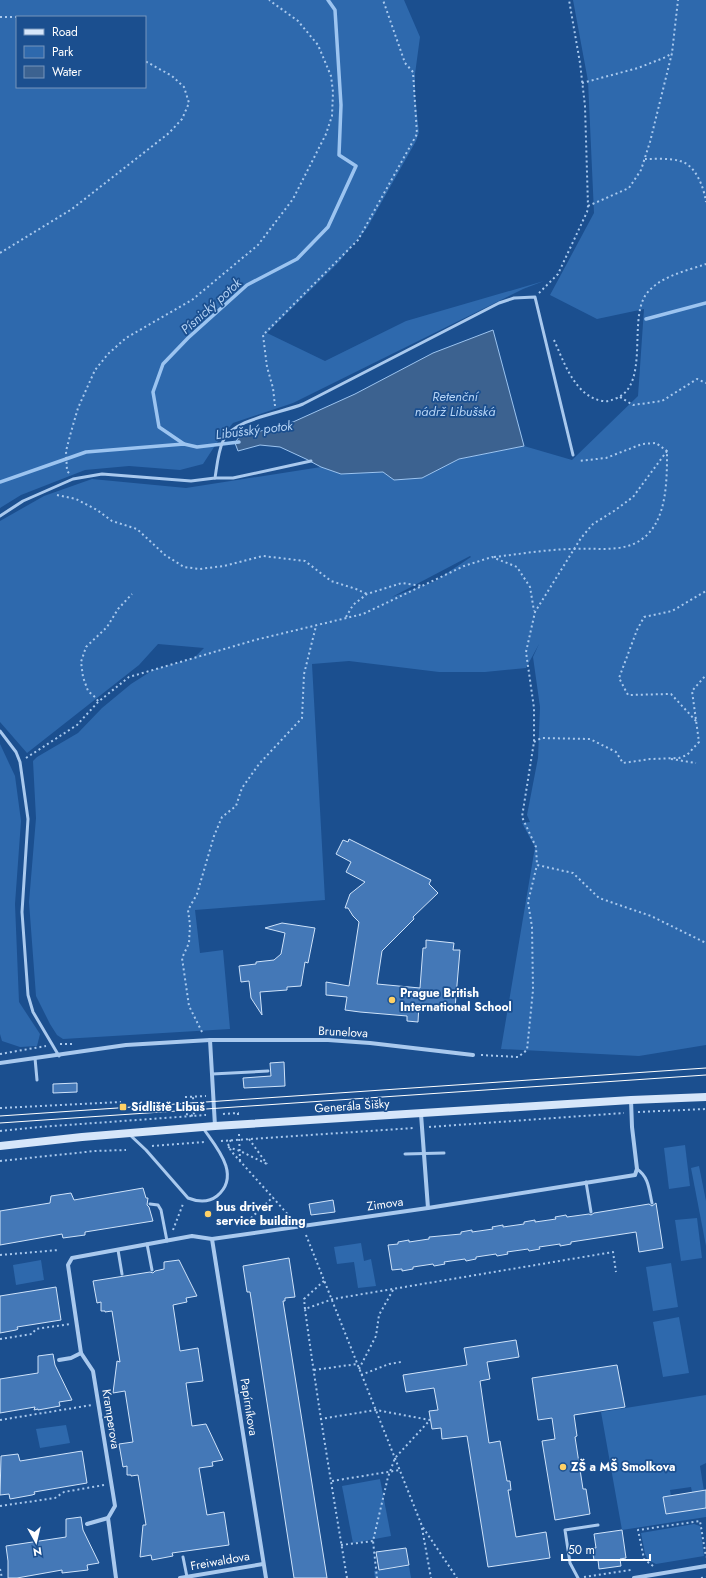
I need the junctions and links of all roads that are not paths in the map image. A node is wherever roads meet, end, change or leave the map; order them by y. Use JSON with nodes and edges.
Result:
{"nodes":[{"id":1,"x":573,"y":455,"type":"road end"},
{"id":2,"x":311,"y":461,"type":"dead end"},
{"id":3,"x":215,"y":478,"type":"junction"},
{"id":4,"x":0,"y":516,"type":"edge"},
{"id":5,"x":0,"y":731,"type":"edge"},
{"id":6,"x":210,"y":1040,"type":"junction"},
{"id":7,"x":474,"y":1055,"type":"road end"},
{"id":8,"x":58,"y":1056,"type":"junction"},
{"id":9,"x":35,"y":1058,"type":"junction"},
{"id":10,"x":0,"y":1063,"type":"edge"},
{"id":11,"x":268,"y":1071,"type":"dead end"},
{"id":12,"x":212,"y":1074,"type":"junction"},
{"id":13,"x":37,"y":1080,"type":"dead end"},
{"id":14,"x":706,"y":1097,"type":"edge"},
{"id":15,"x":631,"y":1100,"type":"junction"},
{"id":16,"x":421,"y":1114,"type":"junction"},
{"id":17,"x":216,"y":1126,"type":"junction"},
{"id":18,"x":203,"y":1128,"type":"junction"},
{"id":19,"x":128,"y":1134,"type":"junction"},
{"id":20,"x":0,"y":1146,"type":"edge"},
{"id":21,"x":444,"y":1153,"type":"dead end"},
{"id":22,"x":405,"y":1154,"type":"dead end"},
{"id":23,"x":424,"y":1154,"type":"junction"},
{"id":24,"x":637,"y":1169,"type":"junction"},
{"id":25,"x":586,"y":1182,"type":"junction"},
{"id":26,"x":652,"y":1203,"type":"dead end"},
{"id":27,"x":150,"y":1204,"type":"dead end"},
{"id":28,"x":428,"y":1208,"type":"junction"},
{"id":29,"x":591,"y":1212,"type":"dead end"},
{"id":30,"x":212,"y":1239,"type":"junction"},
{"id":31,"x":167,"y":1241,"type":"junction"},
{"id":32,"x":147,"y":1244,"type":"junction"},
{"id":33,"x":118,"y":1250,"type":"junction"},
{"id":34,"x":68,"y":1265,"type":"joint"},
{"id":35,"x":152,"y":1270,"type":"dead end"},
{"id":36,"x":122,"y":1274,"type":"dead end"},
{"id":37,"x":81,"y":1353,"type":"junction"},
{"id":38,"x":59,"y":1360,"type":"dead end"},
{"id":39,"x":108,"y":1518,"type":"junction"},
{"id":40,"x":87,"y":1524,"type":"dead end"},
{"id":41,"x":598,"y":1525,"type":"dead end"},
{"id":42,"x":183,"y":1557,"type":"dead end"},
{"id":43,"x":263,"y":1564,"type":"junction"},
{"id":44,"x":706,"y":1566,"type":"edge"},
{"id":45,"x":187,"y":1577,"type":"junction"},
{"id":46,"x":116,"y":1578,"type":"edge"},
{"id":47,"x":180,"y":1578,"type":"edge"},
{"id":48,"x":266,"y":1578,"type":"edge"},
{"id":49,"x":578,"y":1578,"type":"edge"},
{"id":50,"x":634,"y":1578,"type":"edge"}],
"edges":[{"from":1,"to":3,"type":"lane"},
{"from":2,"to":3,"type":"lane"},
{"from":3,"to":4,"type":"lane"},
{"from":5,"to":8,"type":"lane"},
{"from":6,"to":7,"type":"street","name":"Brunelova"},
{"from":6,"to":8,"type":"street","name":"Brunelova"},
{"from":6,"to":12,"type":"street"},
{"from":8,"to":9,"type":"street","name":"Brunelova"},
{"from":9,"to":10,"type":"street","name":"Brunelova"},
{"from":9,"to":13,"type":"lane"},
{"from":11,"to":12,"type":"lane"},
{"from":12,"to":17,"type":"street"},
{"from":14,"to":15,"type":"main road","name":"Generála Šišky"},
{"from":15,"to":16,"type":"main road","name":"Generála Šišky"},
{"from":15,"to":24,"type":"street"},
{"from":16,"to":17,"type":"main road","name":"Generála Šišky"},
{"from":16,"to":23,"type":"street"},
{"from":17,"to":18,"type":"main road","name":"Generála Šišky"},
{"from":18,"to":19,"type":"main road","name":"Generála Šišky"},
{"from":18,"to":19,"type":"lane"},
{"from":19,"to":20,"type":"main road","name":"Generála Šišky"},
{"from":21,"to":23,"type":"lane"},
{"from":22,"to":23,"type":"lane"},
{"from":23,"to":28,"type":"street"},
{"from":24,"to":25,"type":"street","name":"Zimova"},
{"from":24,"to":26,"type":"lane"},
{"from":25,"to":28,"type":"street","name":"Zimova"},
{"from":25,"to":29,"type":"lane"},
{"from":27,"to":31,"type":"lane"},
{"from":28,"to":30,"type":"street","name":"Zimova"},
{"from":30,"to":31,"type":"street","name":"Zimova"},
{"from":30,"to":43,"type":"street","name":"Papírníkova"},
{"from":31,"to":32,"type":"street","name":"Zimova"},
{"from":32,"to":33,"type":"street","name":"Zimova"},
{"from":32,"to":35,"type":"lane"},
{"from":33,"to":34,"type":"street","name":"Zimova"},
{"from":33,"to":36,"type":"lane"},
{"from":34,"to":37,"type":"street","name":"Kramperova"},
{"from":37,"to":38,"type":"street"},
{"from":37,"to":39,"type":"street","name":"Kramperova"},
{"from":39,"to":40,"type":"street"},
{"from":39,"to":46,"type":"street","name":"Kramperova"},
{"from":41,"to":49,"type":"lane"},
{"from":42,"to":45,"type":"lane"},
{"from":43,"to":45,"type":"street","name":"Freiwaldova"},
{"from":43,"to":48,"type":"street","name":"Papírníkova"},
{"from":44,"to":50,"type":"street"},
{"from":45,"to":47,"type":"street","name":"Freiwaldova"}]}
